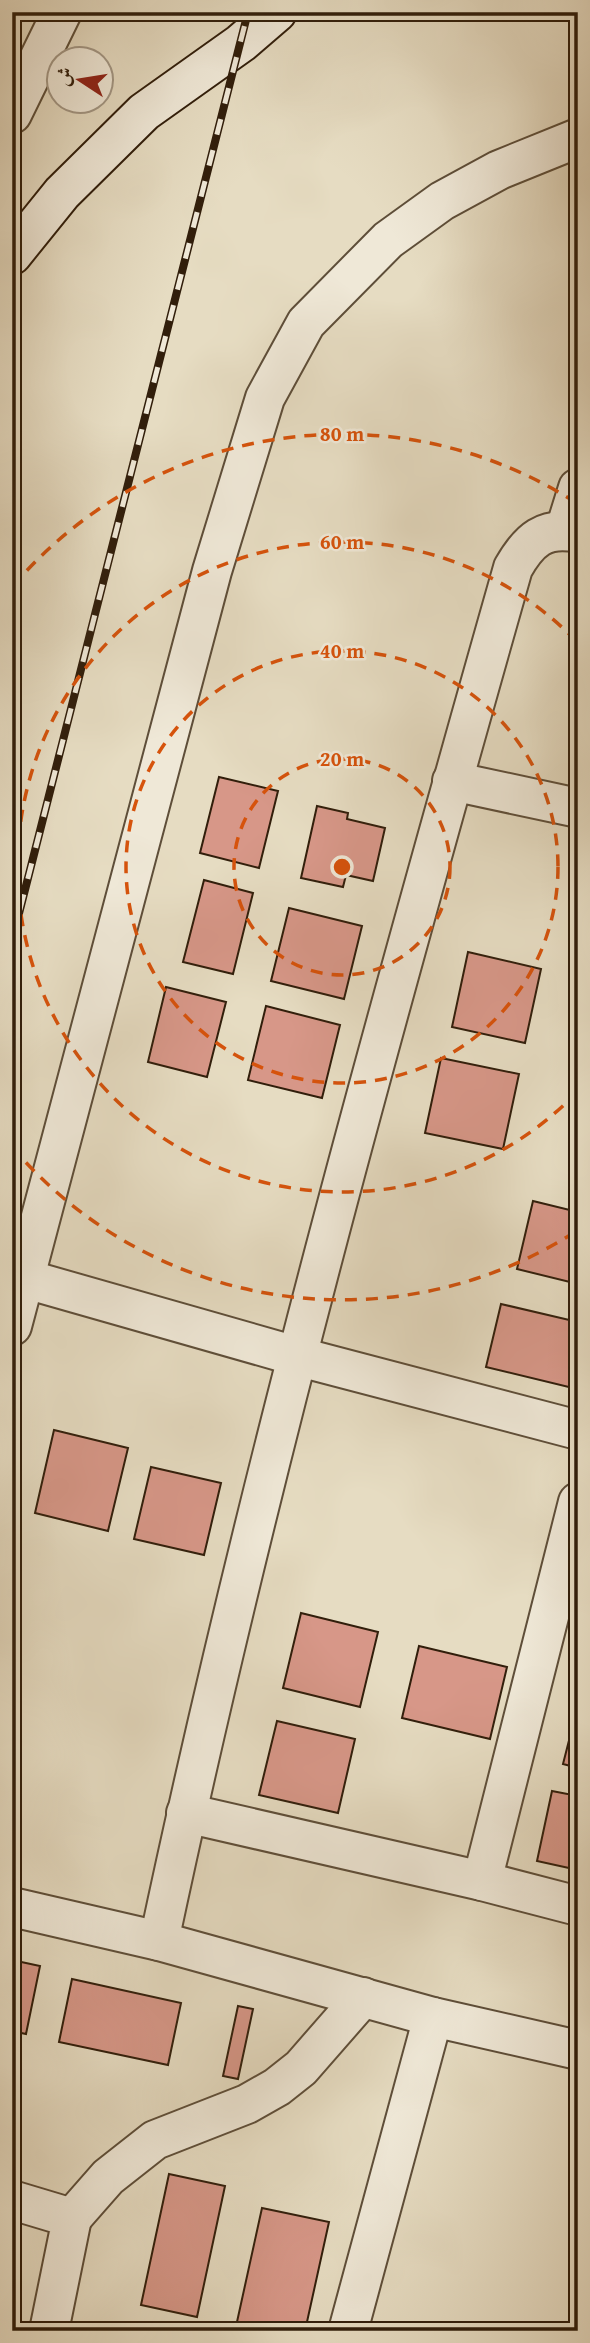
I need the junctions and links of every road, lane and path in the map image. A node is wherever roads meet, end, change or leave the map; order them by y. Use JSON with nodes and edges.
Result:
{"nodes":[{"id":1,"x":62,"y":12,"type":"edge"},
{"id":2,"x":277,"y":12,"type":"edge"},
{"id":3,"x":12,"y":114,"type":"edge"},
{"id":4,"x":578,"y":138,"type":"edge"},
{"id":5,"x":12,"y":255,"type":"edge"},
{"id":6,"x":578,"y":488,"type":"edge"},
{"id":7,"x":571,"y":532,"type":"edge"},
{"id":8,"x":452,"y":781,"type":"junction"},
{"id":9,"x":578,"y":808,"type":"edge"},
{"id":10,"x":26,"y":1279,"type":"junction"},
{"id":11,"x":12,"y":1326,"type":"edge"},
{"id":12,"x":296,"y":1356,"type":"junction"},
{"id":13,"x":578,"y":1430,"type":"edge"},
{"id":14,"x":578,"y":1502,"type":"edge"},
{"id":15,"x":186,"y":1813,"type":"junction"},
{"id":16,"x":481,"y":1881,"type":"junction"},
{"id":17,"x":578,"y":1906,"type":"edge"},
{"id":18,"x":12,"y":1907,"type":"edge"},
{"id":19,"x":159,"y":1941,"type":"junction"},
{"id":20,"x":363,"y":1997,"type":"junction"},
{"id":21,"x":433,"y":2017,"type":"junction"},
{"id":22,"x":578,"y":2050,"type":"edge"},
{"id":23,"x":12,"y":2200,"type":"edge"},
{"id":24,"x":72,"y":2218,"type":"junction"},
{"id":25,"x":49,"y":2331,"type":"edge"},
{"id":26,"x":348,"y":2331,"type":"edge"}],
"edges":[{"from":1,"to":3,"type":"street"},
{"from":2,"to":5,"type":"street"},
{"from":4,"to":10,"type":"street"},
{"from":6,"to":7,"type":"street"},
{"from":7,"to":8,"type":"street"},
{"from":8,"to":9,"type":"street"},
{"from":8,"to":12,"type":"street"},
{"from":10,"to":11,"type":"street"},
{"from":10,"to":12,"type":"street"},
{"from":12,"to":13,"type":"street"},
{"from":12,"to":15,"type":"street"},
{"from":14,"to":16,"type":"street"},
{"from":15,"to":16,"type":"street"},
{"from":15,"to":19,"type":"street"},
{"from":16,"to":17,"type":"street"},
{"from":18,"to":19,"type":"street"},
{"from":19,"to":20,"type":"street"},
{"from":20,"to":21,"type":"street"},
{"from":20,"to":24,"type":"street"},
{"from":21,"to":22,"type":"street"},
{"from":21,"to":26,"type":"street"},
{"from":23,"to":24,"type":"street"},
{"from":24,"to":25,"type":"street"}]}
